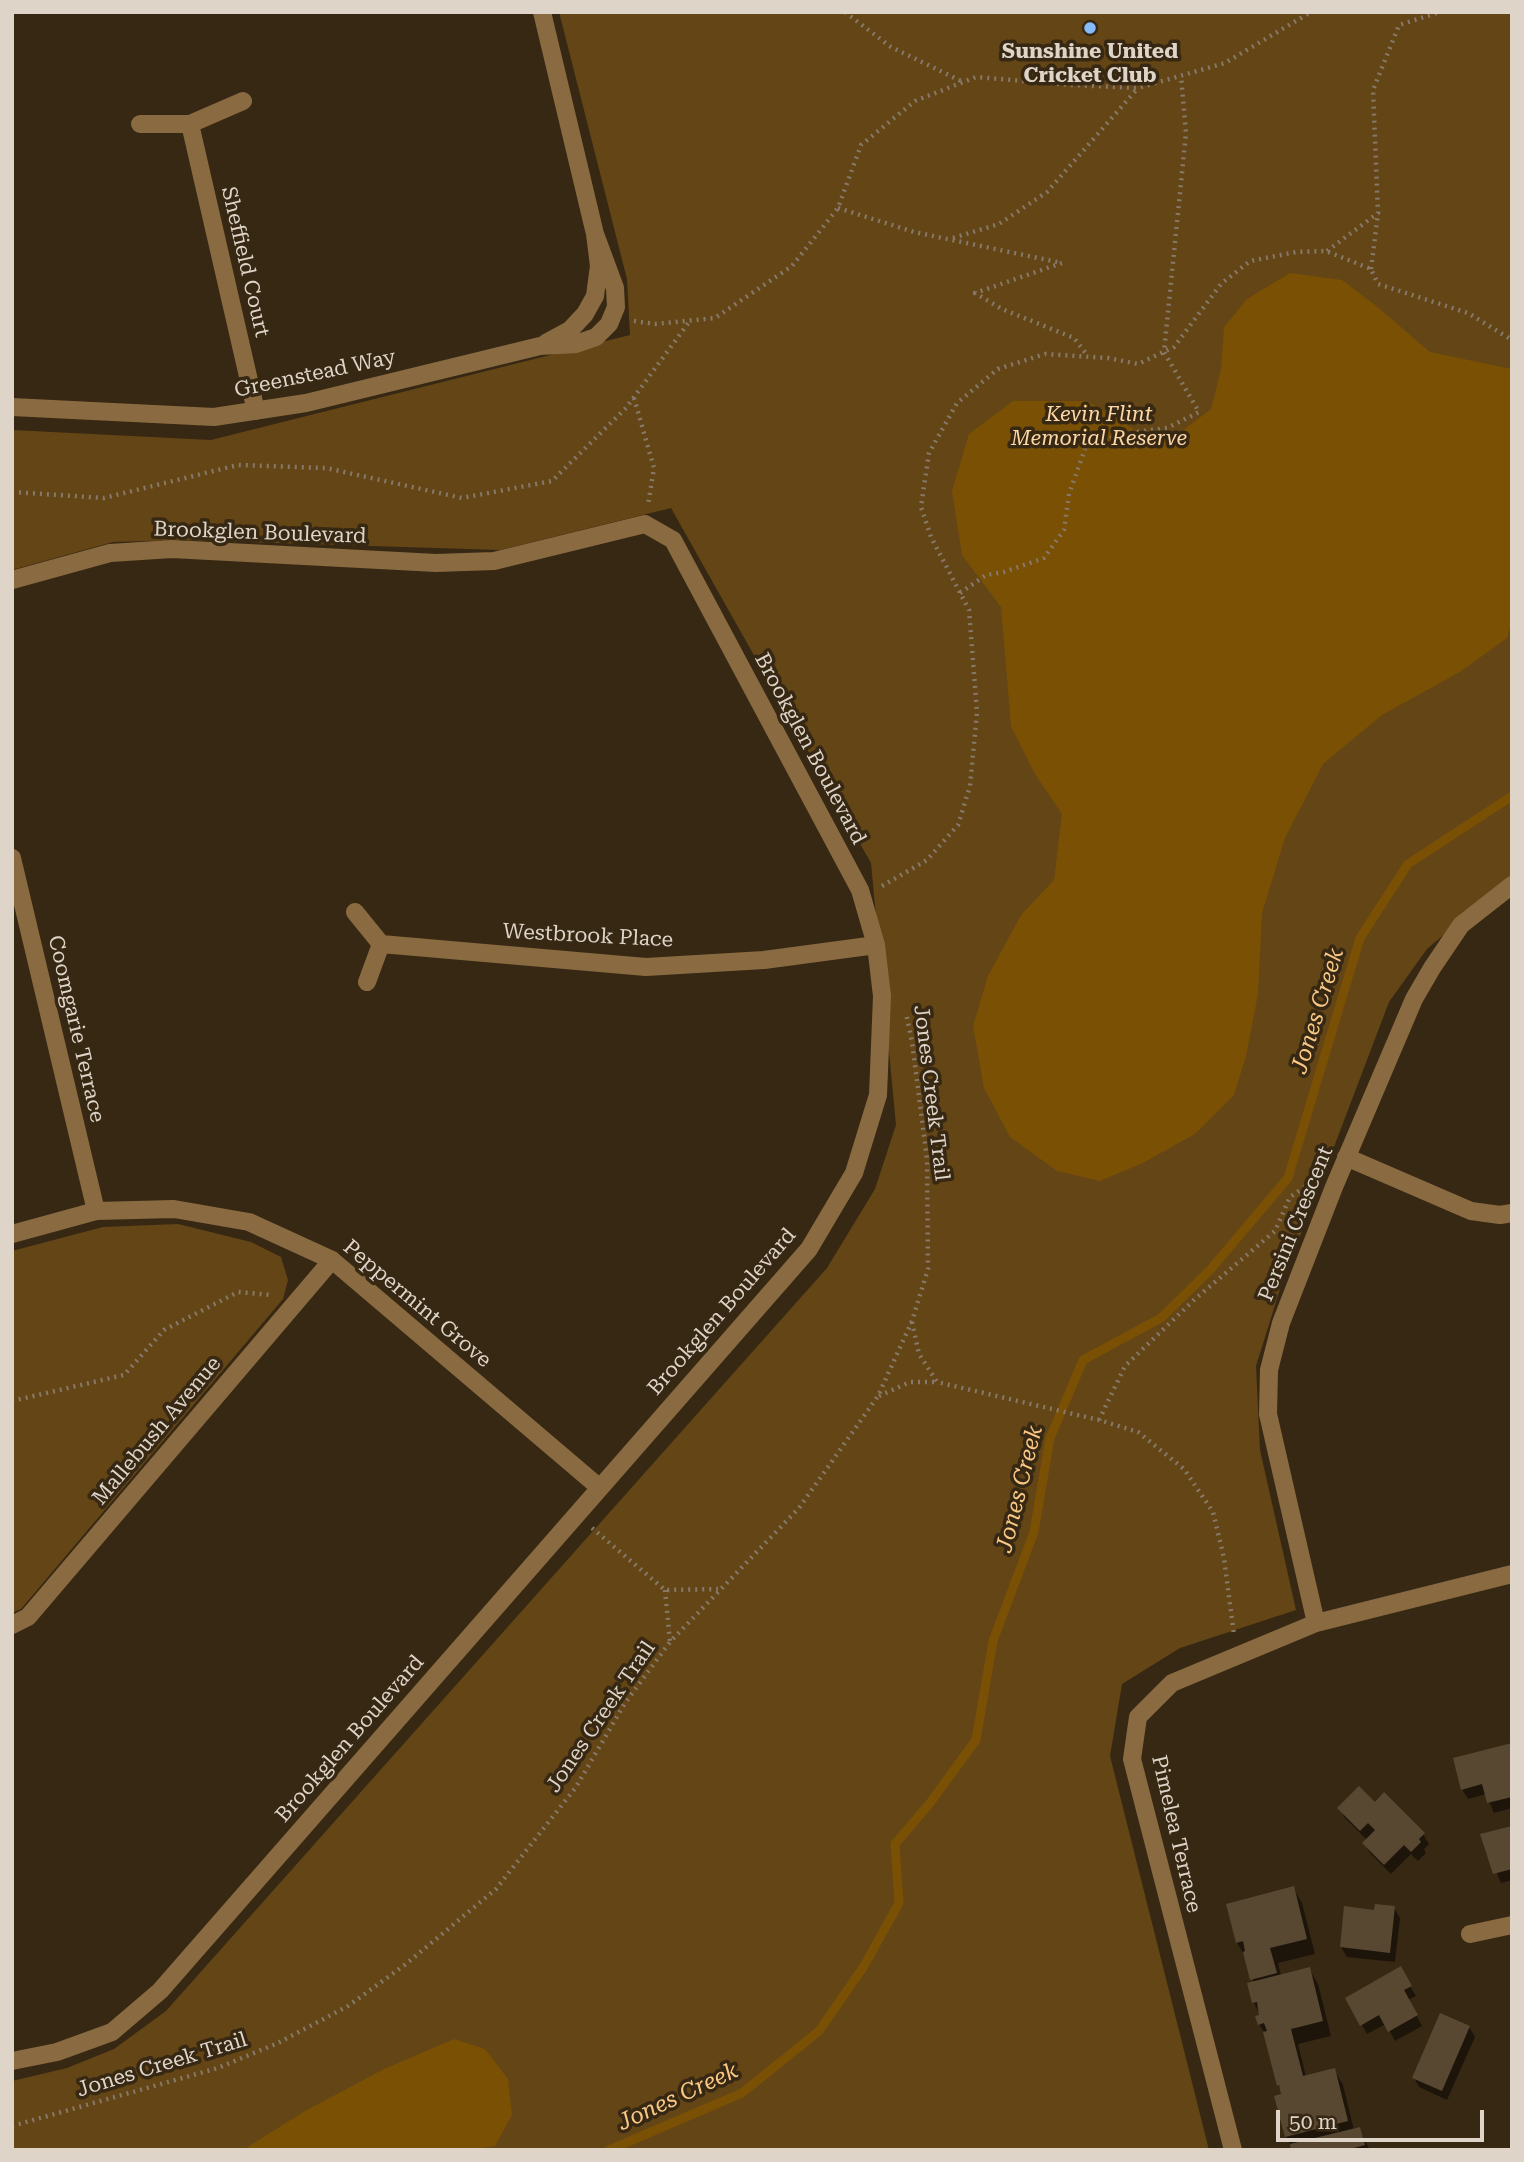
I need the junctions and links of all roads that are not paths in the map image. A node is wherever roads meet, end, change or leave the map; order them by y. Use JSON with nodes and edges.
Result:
{"nodes":[{"id":1,"x":542,"y":12,"type":"edge"},
{"id":2,"x":243,"y":101,"type":"dead end"},
{"id":3,"x":140,"y":124,"type":"dead end"},
{"id":4,"x":190,"y":124,"type":"junction"},
{"id":5,"x":595,"y":234,"type":"junction"},
{"id":6,"x":540,"y":346,"type":"junction"},
{"id":7,"x":12,"y":407,"type":"edge"},
{"id":8,"x":256,"y":411,"type":"junction"},
{"id":9,"x":12,"y":580,"type":"edge"},
{"id":10,"x":12,"y":858,"type":"edge"},
{"id":11,"x":1512,"y":886,"type":"edge"},
{"id":12,"x":355,"y":912,"type":"dead end"},
{"id":13,"x":381,"y":944,"type":"junction"},
{"id":14,"x":876,"y":945,"type":"junction"},
{"id":15,"x":367,"y":982,"type":"dead end"},
{"id":16,"x":1346,"y":1157,"type":"junction"},
{"id":17,"x":96,"y":1211,"type":"junction"},
{"id":18,"x":1512,"y":1213,"type":"edge"},
{"id":19,"x":12,"y":1234,"type":"edge"},
{"id":20,"x":332,"y":1260,"type":"junction"},
{"id":21,"x":600,"y":1488,"type":"junction"},
{"id":22,"x":1512,"y":1574,"type":"edge"},
{"id":23,"x":1316,"y":1623,"type":"junction"},
{"id":24,"x":12,"y":1625,"type":"edge"},
{"id":25,"x":1512,"y":1925,"type":"edge"},
{"id":26,"x":1470,"y":1934,"type":"dead end"},
{"id":27,"x":12,"y":2061,"type":"edge"},
{"id":28,"x":1233,"y":2150,"type":"edge"}],
"edges":[{"from":1,"to":5,"type":"street","name":"Greenstead Way"},
{"from":2,"to":4,"type":"street"},
{"from":3,"to":4,"type":"street"},
{"from":4,"to":8,"type":"street","name":"Sheffield Court"},
{"from":5,"to":6,"type":"street","name":"Greenstead Way"},
{"from":5,"to":6,"type":"street","name":"Greenstead Way"},
{"from":6,"to":8,"type":"street","name":"Greenstead Way"},
{"from":7,"to":8,"type":"street","name":"Greenstead Way"},
{"from":9,"to":14,"type":"street","name":"Brookglen Boulevard"},
{"from":10,"to":17,"type":"street","name":"Coomgarie Terrace"},
{"from":11,"to":16,"type":"street","name":"Persini Crescent"},
{"from":12,"to":13,"type":"street"},
{"from":13,"to":14,"type":"street","name":"Westbrook Place"},
{"from":13,"to":15,"type":"street"},
{"from":14,"to":21,"type":"street","name":"Brookglen Boulevard"},
{"from":16,"to":18,"type":"street"},
{"from":16,"to":23,"type":"street","name":"Persini Crescent"},
{"from":17,"to":19,"type":"street","name":"Peppermint Grove"},
{"from":17,"to":20,"type":"street","name":"Peppermint Grove"},
{"from":20,"to":21,"type":"street","name":"Peppermint Grove"},
{"from":20,"to":24,"type":"street","name":"Mallebush Avenue"},
{"from":21,"to":27,"type":"street","name":"Brookglen Boulevard"},
{"from":22,"to":23,"type":"street","name":"Pimelea Terrace"},
{"from":23,"to":28,"type":"street","name":"Pimelea Terrace"},
{"from":25,"to":26,"type":"street"}]}
